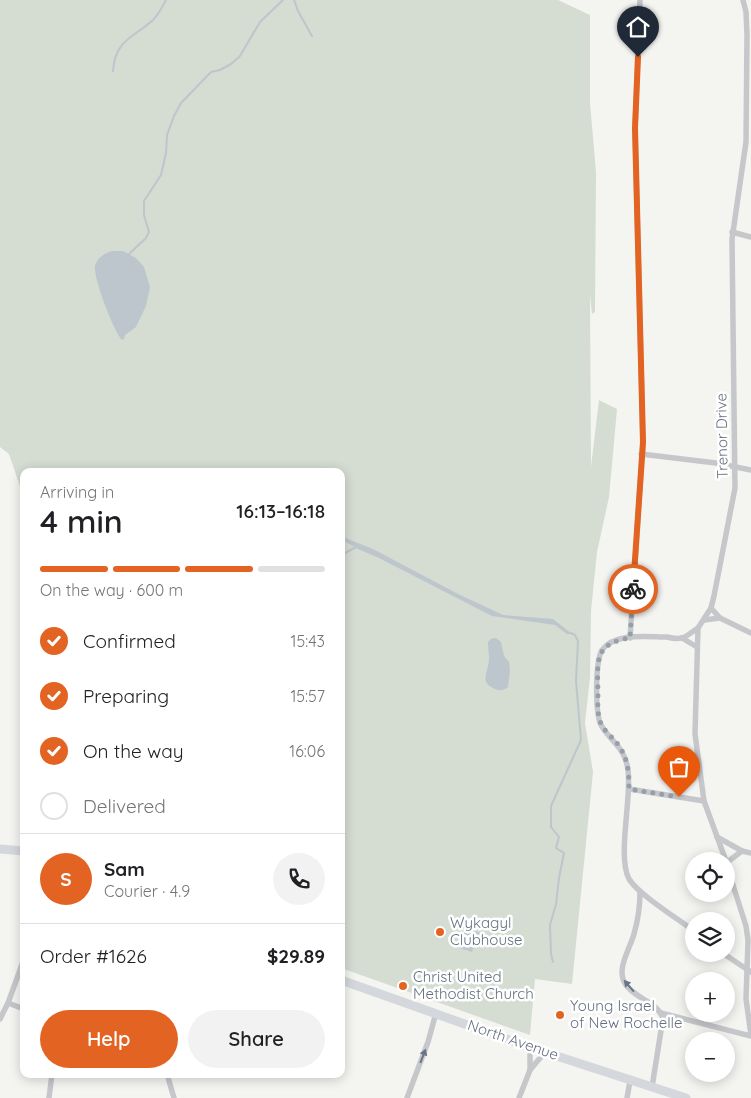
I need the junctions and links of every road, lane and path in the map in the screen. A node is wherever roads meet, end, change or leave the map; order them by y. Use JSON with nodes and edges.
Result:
{"nodes":[{"id":1,"x":640,"y":0,"type":"edge"},
{"id":2,"x":743,"y":0,"type":"edge"},
{"id":3,"x":749,"y":35,"type":"edge"},
{"id":4,"x":748,"y":142,"type":"edge"},
{"id":5,"x":732,"y":232,"type":"junction"},
{"id":6,"x":751,"y":237,"type":"edge"},
{"id":7,"x":641,"y":454,"type":"junction"},
{"id":8,"x":735,"y":467,"type":"junction"},
{"id":9,"x":751,"y":470,"type":"edge"},
{"id":10,"x":711,"y":608,"type":"junction"},
{"id":11,"x":720,"y":618,"type":"junction"},
{"id":12,"x":704,"y":620,"type":"junction"},
{"id":13,"x":698,"y":628,"type":"junction"},
{"id":14,"x":751,"y":633,"type":"edge"},
{"id":15,"x":630,"y":638,"type":"junction"},
{"id":16,"x":682,"y":638,"type":"junction"},
{"id":17,"x":697,"y":647,"type":"junction"},
{"id":18,"x":629,"y":789,"type":"junction"},
{"id":19,"x":704,"y":801,"type":"junction"},
{"id":20,"x":717,"y":837,"type":"junction"},
{"id":21,"x":0,"y":849,"type":"edge"},
{"id":22,"x":20,"y":851,"type":"edge"},
{"id":23,"x":742,"y":851,"type":"junction"},
{"id":24,"x":722,"y":852,"type":"edge"},
{"id":25,"x":751,"y":853,"type":"edge"},
{"id":26,"x":735,"y":856,"type":"edge"},
{"id":27,"x":735,"y":891,"type":"edge"},
{"id":28,"x":640,"y":892,"type":"junction"},
{"id":29,"x":685,"y":924,"type":"edge"},
{"id":30,"x":735,"y":961,"type":"edge"},
{"id":31,"x":20,"y":970,"type":"edge"},
{"id":32,"x":749,"y":971,"type":"edge"},
{"id":33,"x":345,"y":981,"type":"edge"},
{"id":34,"x":8,"y":1003,"type":"junction"},
{"id":35,"x":20,"y":1008,"type":"edge"},
{"id":36,"x":436,"y":1013,"type":"junction"},
{"id":37,"x":661,"y":1013,"type":"junction"},
{"id":38,"x":0,"y":1019,"type":"edge"},
{"id":39,"x":751,"y":1035,"type":"edge"},
{"id":40,"x":532,"y":1048,"type":"junction"},
{"id":41,"x":545,"y":1052,"type":"junction"},
{"id":42,"x":530,"y":1070,"type":"junction"},
{"id":43,"x":51,"y":1078,"type":"edge"},
{"id":44,"x":167,"y":1078,"type":"edge"},
{"id":45,"x":630,"y":1081,"type":"junction"},
{"id":46,"x":652,"y":1087,"type":"junction"},
{"id":47,"x":49,"y":1097,"type":"edge"},
{"id":48,"x":57,"y":1098,"type":"edge"},
{"id":49,"x":174,"y":1098,"type":"edge"},
{"id":50,"x":406,"y":1098,"type":"edge"},
{"id":51,"x":519,"y":1098,"type":"edge"},
{"id":52,"x":626,"y":1098,"type":"edge"},
{"id":53,"x":686,"y":1098,"type":"edge"}],
"edges":[{"from":1,"to":7,"type":"street"},
{"from":2,"to":3,"type":"street","name":"Trenor Drive"},
{"from":3,"to":4,"type":"street","name":"Trenor Drive"},
{"from":4,"to":5,"type":"street","name":"Trenor Drive"},
{"from":5,"to":6,"type":"street"},
{"from":5,"to":8,"type":"street","name":"Trenor Drive"},
{"from":7,"to":8,"type":"street"},
{"from":7,"to":15,"type":"street"},
{"from":8,"to":9,"type":"street"},
{"from":8,"to":10,"type":"street","name":"Trenor Drive"},
{"from":10,"to":11,"type":"street"},
{"from":10,"to":12,"type":"street","name":"Trenor Drive"},
{"from":11,"to":12,"type":"street"},
{"from":11,"to":14,"type":"street"},
{"from":12,"to":13,"type":"street","name":"Trenor Drive"},
{"from":13,"to":16,"type":"street"},
{"from":13,"to":17,"type":"street"},
{"from":15,"to":16,"type":"street"},
{"from":15,"to":18,"type":"street"},
{"from":16,"to":17,"type":"street"},
{"from":17,"to":19,"type":"street"},
{"from":18,"to":19,"type":"street"},
{"from":18,"to":28,"type":"street"},
{"from":19,"to":20,"type":"street"},
{"from":20,"to":23,"type":"street"},
{"from":20,"to":24,"type":"street"},
{"from":21,"to":22,"type":"main road"},
{"from":23,"to":25,"type":"street"},
{"from":23,"to":26,"type":"street"},
{"from":27,"to":32,"type":"street"},
{"from":28,"to":29,"type":"street"},
{"from":37,"to":28,"type":"street","one_way":true},
{"from":30,"to":32,"type":"street"},
{"from":31,"to":34,"type":"street"},
{"from":32,"to":39,"type":"street"},
{"from":33,"to":36,"type":"main road","name":"North Avenue"},
{"from":34,"to":35,"type":"street"},
{"from":34,"to":38,"type":"street"},
{"from":36,"to":40,"type":"main road","name":"North Avenue"},
{"from":50,"to":36,"type":"street","one_way":true},
{"from":37,"to":39,"type":"street"},
{"from":37,"to":46,"type":"street"},
{"from":40,"to":41,"type":"main road","name":"North Avenue"},
{"from":40,"to":42,"type":"street"},
{"from":41,"to":42,"type":"street"},
{"from":41,"to":45,"type":"main road","name":"North Avenue"},
{"from":42,"to":51,"type":"street"},
{"from":43,"to":47,"type":"street"},
{"from":44,"to":49,"type":"street"},
{"from":45,"to":46,"type":"main road","name":"North Avenue"},
{"from":45,"to":52,"type":"street"},
{"from":46,"to":53,"type":"main road","name":"North Avenue"},
{"from":47,"to":48,"type":"street"}]}
